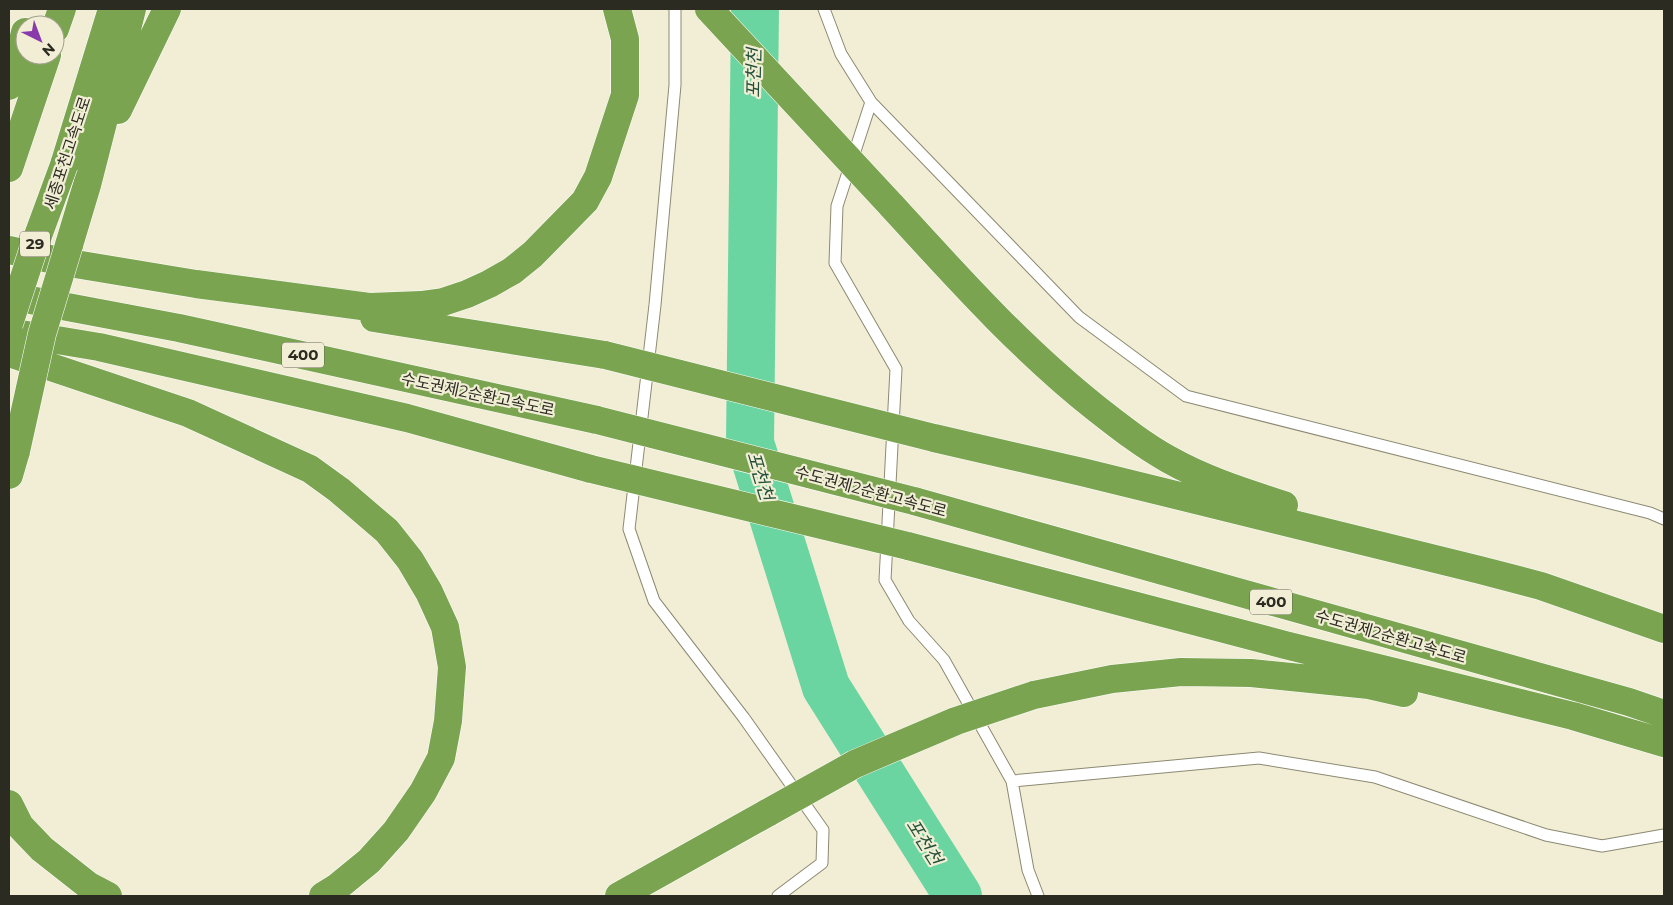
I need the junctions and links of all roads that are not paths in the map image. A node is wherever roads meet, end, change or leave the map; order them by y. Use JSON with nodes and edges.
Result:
{"nodes":[{"id":1,"x":112,"y":9,"type":"edge"},
{"id":2,"x":132,"y":9,"type":"edge"},
{"id":3,"x":167,"y":9,"type":"edge"},
{"id":4,"x":617,"y":9,"type":"edge"},
{"id":5,"x":675,"y":9,"type":"edge"},
{"id":6,"x":709,"y":9,"type":"edge"},
{"id":7,"x":824,"y":9,"type":"edge"},
{"id":8,"x":16,"y":65,"type":"edge"},
{"id":9,"x":44,"y":65,"type":"edge"},
{"id":10,"x":9,"y":86,"type":"edge"},
{"id":11,"x":871,"y":102,"type":"junction"},
{"id":12,"x":12,"y":158,"type":"edge"},
{"id":13,"x":90,"y":173,"type":"junction"},
{"id":14,"x":9,"y":250,"type":"edge"},
{"id":15,"x":196,"y":284,"type":"junction"},
{"id":16,"x":9,"y":296,"type":"edge"},
{"id":17,"x":9,"y":324,"type":"edge"},
{"id":18,"x":9,"y":332,"type":"edge"},
{"id":19,"x":42,"y":334,"type":"junction"},
{"id":20,"x":9,"y":353,"type":"edge"},
{"id":21,"x":9,"y":412,"type":"edge"},
{"id":22,"x":12,"y":463,"type":"edge"},
{"id":23,"x":1664,"y":518,"type":"edge"},
{"id":24,"x":1480,"y":570,"type":"junction"},
{"id":25,"x":1660,"y":628,"type":"edge"},
{"id":26,"x":1664,"y":714,"type":"edge"},
{"id":27,"x":1614,"y":733,"type":"junction"},
{"id":28,"x":1664,"y":743,"type":"edge"},
{"id":29,"x":1664,"y":751,"type":"edge"},
{"id":30,"x":1012,"y":781,"type":"junction"},
{"id":31,"x":9,"y":804,"type":"edge"},
{"id":32,"x":1664,"y":835,"type":"edge"},
{"id":33,"x":108,"y":896,"type":"edge"},
{"id":34,"x":323,"y":896,"type":"edge"},
{"id":35,"x":619,"y":896,"type":"edge"},
{"id":36,"x":778,"y":896,"type":"edge"},
{"id":37,"x":1038,"y":896,"type":"edge"}],
"edges":[{"from":1,"to":17,"type":"highway","name":"세종포천고속도로","number":"29","bridge":true},
{"from":2,"to":13,"type":"highway"},
{"from":3,"to":13,"type":"highway"},
{"from":4,"to":15,"type":"highway"},
{"from":5,"to":36,"type":"lane"},
{"from":6,"to":24,"type":"highway","bridge":true},
{"from":7,"to":11,"type":"lane"},
{"from":8,"to":10,"type":"highway"},
{"from":9,"to":12,"type":"highway"},
{"from":11,"to":23,"type":"lane"},
{"from":11,"to":30,"type":"lane"},
{"from":13,"to":19,"type":"highway","bridge":true},
{"from":14,"to":15,"type":"highway"},
{"from":15,"to":24,"type":"highway","bridge":true},
{"from":16,"to":26,"type":"highway","name":"수도권제2순환고속도로","number":"400","bridge":true},
{"from":18,"to":27,"type":"highway","name":"수도권제2순환고속도로","number":"400","bridge":true},
{"from":19,"to":21,"type":"highway","bridge":true},
{"from":19,"to":22,"type":"highway","bridge":true},
{"from":20,"to":34,"type":"highway"},
{"from":24,"to":25,"type":"highway"},
{"from":27,"to":28,"type":"highway","name":"수도권제2순환고속도로","number":"400"},
{"from":27,"to":29,"type":"highway"},
{"from":27,"to":35,"type":"highway","bridge":true},
{"from":30,"to":32,"type":"lane"},
{"from":30,"to":37,"type":"lane"},
{"from":31,"to":33,"type":"highway"}]}
